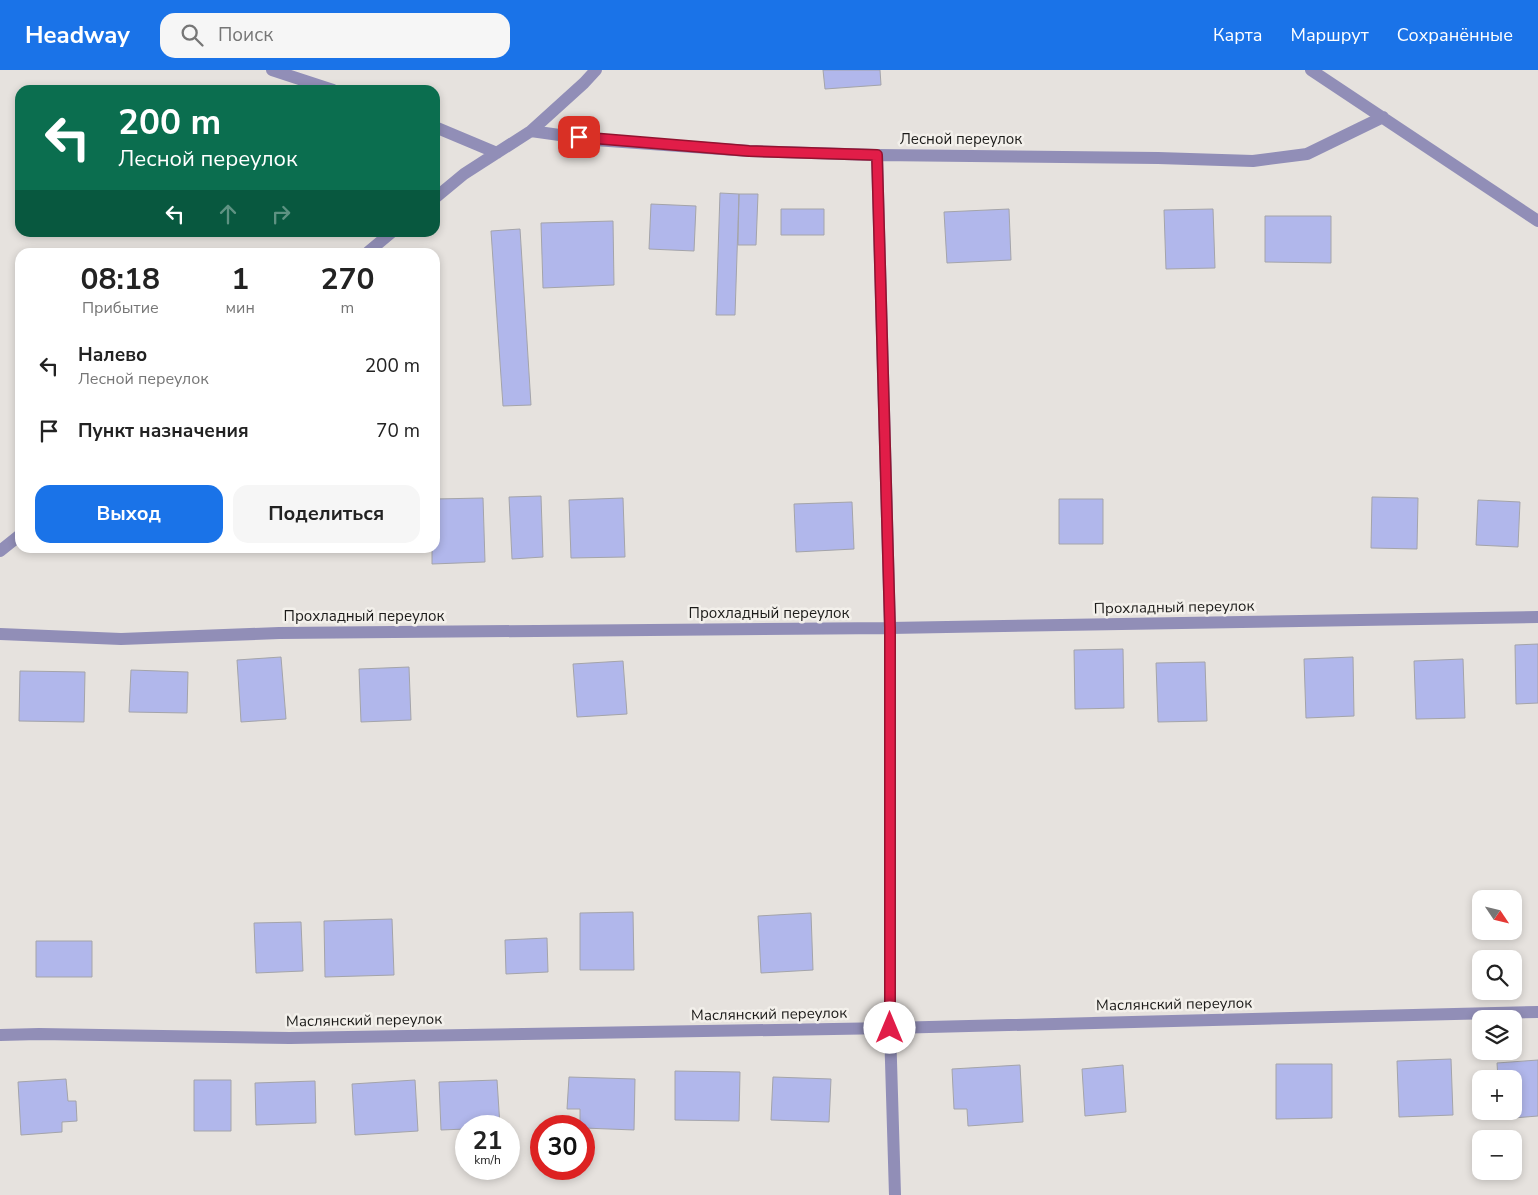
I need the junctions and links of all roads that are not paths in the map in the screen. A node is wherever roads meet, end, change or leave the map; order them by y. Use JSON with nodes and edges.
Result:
{"nodes":[{"id":1,"x":272,"y":70,"type":"edge"},
{"id":2,"x":596,"y":70,"type":"edge"},
{"id":3,"x":1311,"y":70,"type":"edge"},
{"id":4,"x":317,"y":85,"type":"edge"},
{"id":5,"x":1383,"y":117,"type":"junction"},
{"id":6,"x":440,"y":129,"type":"edge"},
{"id":7,"x":531,"y":131,"type":"junction"},
{"id":8,"x":497,"y":153,"type":"junction"},
{"id":9,"x":877,"y":155,"type":"junction"},
{"id":10,"x":440,"y":194,"type":"edge"},
{"id":11,"x":1538,"y":221,"type":"edge"},
{"id":12,"x":386,"y":237,"type":"edge"},
{"id":13,"x":373,"y":248,"type":"edge"},
{"id":14,"x":15,"y":539,"type":"edge"},
{"id":15,"x":0,"y":551,"type":"edge"},
{"id":16,"x":1538,"y":617,"type":"edge"},
{"id":17,"x":890,"y":628,"type":"junction"},
{"id":18,"x":0,"y":634,"type":"edge"},
{"id":19,"x":1538,"y":1012,"type":"edge"},
{"id":20,"x":890,"y":1028,"type":"junction"},
{"id":21,"x":0,"y":1035,"type":"edge"},
{"id":22,"x":895,"y":1195,"type":"edge"}],
"edges":[{"from":1,"to":4,"type":"street"},
{"from":2,"to":7,"type":"street"},
{"from":3,"to":5,"type":"street"},
{"from":5,"to":9,"type":"street","name":"Лесной переулок"},
{"from":5,"to":11,"type":"street"},
{"from":6,"to":8,"type":"street"},
{"from":7,"to":8,"type":"street"},
{"from":7,"to":9,"type":"street","name":"Лесной переулок"},
{"from":8,"to":10,"type":"street"},
{"from":9,"to":17,"type":"street"},
{"from":12,"to":13,"type":"street"},
{"from":14,"to":15,"type":"street"},
{"from":16,"to":17,"type":"street","name":"Прохладный переулок"},
{"from":17,"to":18,"type":"street","name":"Прохладный переулок"},
{"from":17,"to":20,"type":"street"},
{"from":19,"to":20,"type":"street","name":"Маслянский переулок"},
{"from":20,"to":21,"type":"street","name":"Маслянский переулок"},
{"from":20,"to":22,"type":"street"}]}
